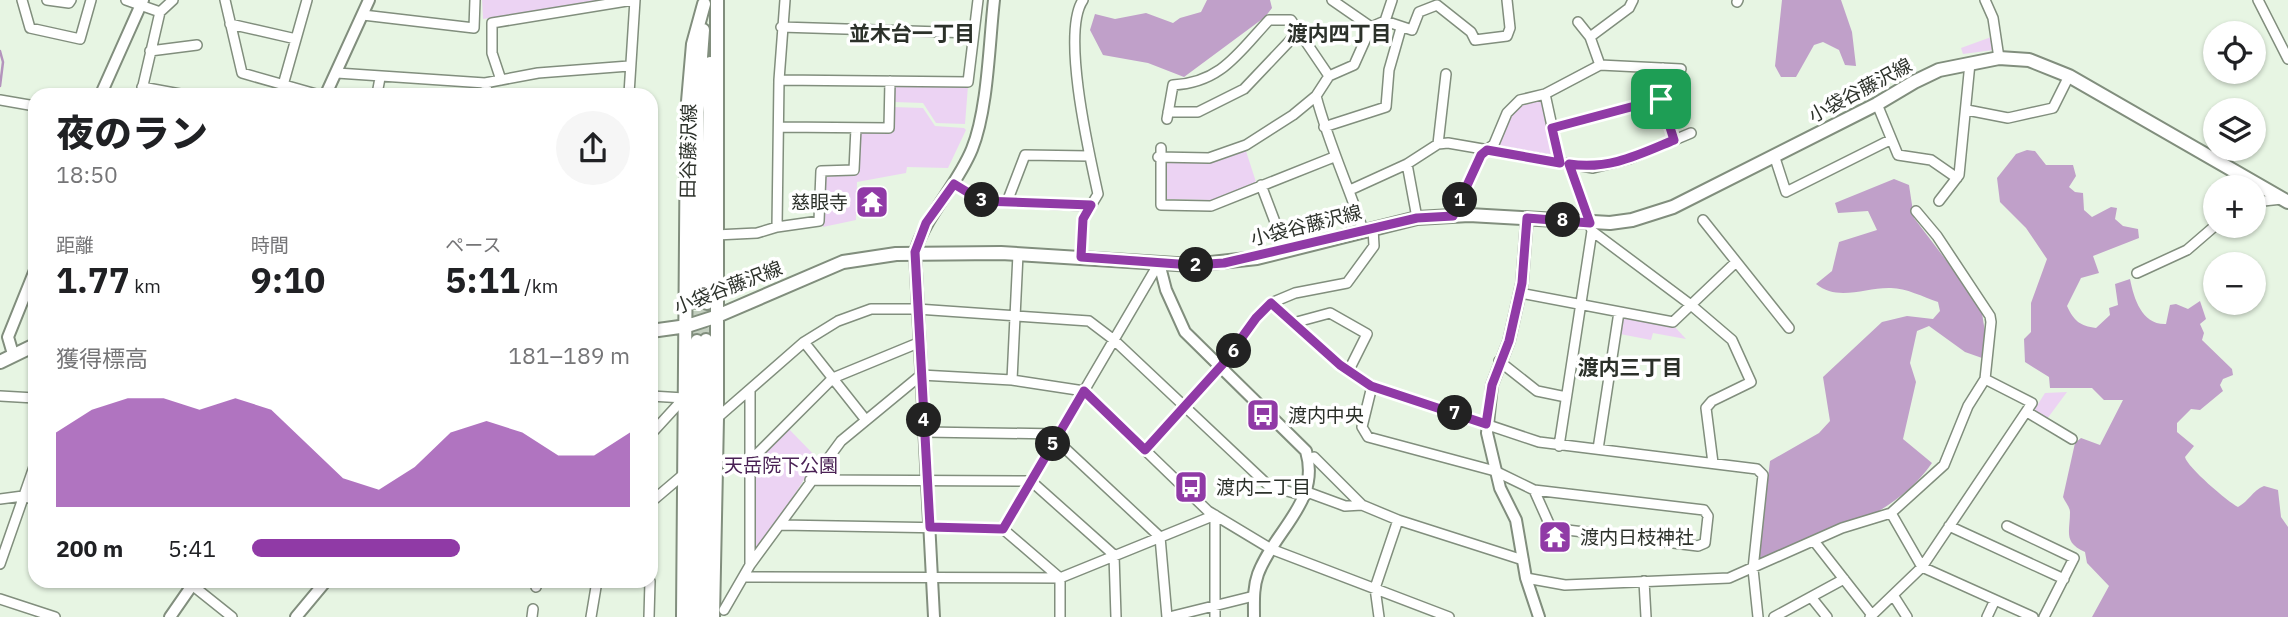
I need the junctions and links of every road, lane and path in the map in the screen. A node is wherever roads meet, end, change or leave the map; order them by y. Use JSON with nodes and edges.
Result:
{"nodes":[{"id":1,"x":22,"y":0,"type":"edge"},
{"id":2,"x":47,"y":0,"type":"edge"},
{"id":3,"x":71,"y":0,"type":"edge"},
{"id":4,"x":91,"y":0,"type":"edge"},
{"id":5,"x":126,"y":0,"type":"edge"},
{"id":6,"x":173,"y":0,"type":"edge"},
{"id":7,"x":225,"y":0,"type":"edge"},
{"id":8,"x":307,"y":0,"type":"edge"},
{"id":9,"x":369,"y":0,"type":"edge"},
{"id":10,"x":475,"y":0,"type":"edge"},
{"id":11,"x":634,"y":0,"type":"edge"},
{"id":12,"x":785,"y":0,"type":"edge"},
{"id":13,"x":978,"y":0,"type":"edge"},
{"id":14,"x":994,"y":0,"type":"edge"},
{"id":15,"x":1083,"y":0,"type":"edge"},
{"id":16,"x":1333,"y":0,"type":"edge"},
{"id":17,"x":1392,"y":0,"type":"edge"},
{"id":18,"x":1507,"y":0,"type":"edge"},
{"id":19,"x":1633,"y":0,"type":"edge"},
{"id":20,"x":1985,"y":0,"type":"edge"},
{"id":21,"x":2258,"y":0,"type":"edge"},
{"id":22,"x":710,"y":1,"type":"edge"},
{"id":23,"x":141,"y":2,"type":"edge"},
{"id":24,"x":160,"y":12,"type":"junction"},
{"id":25,"x":363,"y":15,"type":"junction"},
{"id":26,"x":1385,"y":21,"type":"junction"},
{"id":27,"x":1578,"y":22,"type":"dead end"},
{"id":28,"x":230,"y":24,"type":"junction"},
{"id":29,"x":782,"y":27,"type":"junction"},
{"id":30,"x":1371,"y":27,"type":"junction"},
{"id":31,"x":1401,"y":27,"type":"junction"},
{"id":32,"x":1300,"y":30,"type":"junction"},
{"id":33,"x":973,"y":33,"type":"junction"},
{"id":34,"x":1590,"y":37,"type":"junction"},
{"id":35,"x":296,"y":39,"type":"junction"},
{"id":36,"x":197,"y":45,"type":"dead end"},
{"id":37,"x":150,"y":51,"type":"junction"},
{"id":38,"x":1999,"y":58,"type":"junction"},
{"id":39,"x":2288,"y":59,"type":"edge"},
{"id":40,"x":1970,"y":63,"type":"junction"},
{"id":41,"x":1600,"y":65,"type":"junction"},
{"id":42,"x":629,"y":66,"type":"junction"},
{"id":43,"x":1662,"y":68,"type":"junction"},
{"id":44,"x":1681,"y":69,"type":"dead end"},
{"id":45,"x":337,"y":73,"type":"junction"},
{"id":46,"x":1446,"y":74,"type":"dead end"},
{"id":47,"x":1329,"y":76,"type":"junction"},
{"id":48,"x":2068,"y":76,"type":"junction"},
{"id":49,"x":380,"y":78,"type":"junction"},
{"id":50,"x":501,"y":80,"type":"junction"},
{"id":51,"x":779,"y":80,"type":"junction"},
{"id":52,"x":890,"y":81,"type":"junction"},
{"id":53,"x":485,"y":83,"type":"junction"},
{"id":54,"x":283,"y":85,"type":"junction"},
{"id":55,"x":104,"y":88,"type":"edge"},
{"id":56,"x":142,"y":88,"type":"edge"},
{"id":57,"x":294,"y":88,"type":"edge"},
{"id":58,"x":329,"y":88,"type":"edge"},
{"id":59,"x":378,"y":88,"type":"edge"},
{"id":60,"x":486,"y":88,"type":"edge"},
{"id":61,"x":629,"y":88,"type":"edge"},
{"id":62,"x":1545,"y":94,"type":"junction"},
{"id":63,"x":1315,"y":96,"type":"junction"},
{"id":64,"x":1661,"y":99,"type":"junction"},
{"id":65,"x":0,"y":100,"type":"edge"},
{"id":66,"x":1877,"y":104,"type":"junction"},
{"id":67,"x":28,"y":105,"type":"edge"},
{"id":68,"x":1966,"y":110,"type":"junction"},
{"id":69,"x":779,"y":127,"type":"junction"},
{"id":70,"x":1324,"y":127,"type":"junction"},
{"id":71,"x":856,"y":128,"type":"junction"},
{"id":72,"x":1552,"y":128,"type":"junction"},
{"id":73,"x":1691,"y":133,"type":"dead end"},
{"id":74,"x":1674,"y":140,"type":"junction"},
{"id":75,"x":1890,"y":140,"type":"junction"},
{"id":76,"x":1438,"y":144,"type":"junction"},
{"id":77,"x":1487,"y":150,"type":"junction"},
{"id":78,"x":1774,"y":155,"type":"junction"},
{"id":79,"x":1089,"y":156,"type":"junction"},
{"id":80,"x":1334,"y":157,"type":"junction"},
{"id":81,"x":1564,"y":163,"type":"junction"},
{"id":82,"x":1407,"y":164,"type":"junction"},
{"id":83,"x":1957,"y":178,"type":"junction"},
{"id":84,"x":954,"y":184,"type":"junction"},
{"id":85,"x":1261,"y":185,"type":"junction"},
{"id":86,"x":1350,"y":190,"type":"junction"},
{"id":87,"x":2285,"y":200,"type":"edge"},
{"id":88,"x":1939,"y":201,"type":"dead end"},
{"id":89,"x":2266,"y":201,"type":"edge"},
{"id":90,"x":1007,"y":202,"type":"junction"},
{"id":91,"x":1091,"y":205,"type":"junction"},
{"id":92,"x":1916,"y":211,"type":"dead end"},
{"id":93,"x":1453,"y":216,"type":"junction"},
{"id":94,"x":1417,"y":218,"type":"junction"},
{"id":95,"x":1527,"y":218,"type":"junction"},
{"id":96,"x":1703,"y":220,"type":"dead end"},
{"id":97,"x":777,"y":227,"type":"junction"},
{"id":98,"x":1591,"y":227,"type":"junction"},
{"id":99,"x":1368,"y":229,"type":"junction"},
{"id":100,"x":716,"y":235,"type":"junction"},
{"id":101,"x":2203,"y":236,"type":"edge"},
{"id":102,"x":1286,"y":251,"type":"junction"},
{"id":103,"x":915,"y":252,"type":"junction"},
{"id":104,"x":1018,"y":254,"type":"junction"},
{"id":105,"x":1081,"y":257,"type":"junction"},
{"id":106,"x":1159,"y":262,"type":"junction"},
{"id":107,"x":1736,"y":262,"type":"junction"},
{"id":108,"x":2137,"y":273,"type":"dead end"},
{"id":109,"x":28,"y":284,"type":"edge"},
{"id":110,"x":1520,"y":293,"type":"junction"},
{"id":111,"x":702,"y":303,"type":"tunnel mouth"},
{"id":112,"x":1271,"y":303,"type":"junction"},
{"id":113,"x":1582,"y":305,"type":"junction"},
{"id":114,"x":1691,"y":305,"type":"junction"},
{"id":115,"x":917,"y":309,"type":"junction"},
{"id":116,"x":1619,"y":312,"type":"junction"},
{"id":117,"x":1014,"y":316,"type":"junction"},
{"id":118,"x":715,"y":317,"type":"junction"},
{"id":119,"x":1293,"y":323,"type":"junction"},
{"id":120,"x":687,"y":326,"type":"junction"},
{"id":121,"x":5,"y":328,"type":"edge"},
{"id":122,"x":1788,"y":328,"type":"dead end"},
{"id":123,"x":658,"y":330,"type":"edge"},
{"id":124,"x":1114,"y":340,"type":"junction"},
{"id":125,"x":804,"y":342,"type":"junction"},
{"id":126,"x":918,"y":343,"type":"junction"},
{"id":127,"x":28,"y":348,"type":"edge"},
{"id":128,"x":13,"y":354,"type":"junction"},
{"id":129,"x":1499,"y":361,"type":"junction"},
{"id":130,"x":0,"y":362,"type":"edge"},
{"id":131,"x":1222,"y":365,"type":"junction"},
{"id":132,"x":1349,"y":370,"type":"junction"},
{"id":133,"x":920,"y":375,"type":"junction"},
{"id":134,"x":833,"y":378,"type":"junction"},
{"id":135,"x":1985,"y":379,"type":"junction"},
{"id":136,"x":1012,"y":380,"type":"junction"},
{"id":137,"x":1371,"y":386,"type":"junction"},
{"id":138,"x":750,"y":390,"type":"junction"},
{"id":139,"x":1084,"y":391,"type":"junction"},
{"id":140,"x":0,"y":396,"type":"edge"},
{"id":141,"x":658,"y":396,"type":"edge"},
{"id":142,"x":1566,"y":397,"type":"junction"},
{"id":143,"x":28,"y":398,"type":"edge"},
{"id":144,"x":684,"y":398,"type":"junction"},
{"id":145,"x":1185,"y":407,"type":"junction"},
{"id":146,"x":2027,"y":412,"type":"junction"},
{"id":147,"x":717,"y":418,"type":"junction"},
{"id":148,"x":865,"y":419,"type":"junction"},
{"id":149,"x":1486,"y":424,"type":"junction"},
{"id":150,"x":658,"y":426,"type":"edge"},
{"id":151,"x":924,"y":432,"type":"junction"},
{"id":152,"x":1057,"y":437,"type":"junction"},
{"id":153,"x":2072,"y":439,"type":"dead end"},
{"id":154,"x":1559,"y":446,"type":"junction"},
{"id":155,"x":1598,"y":449,"type":"junction"},
{"id":156,"x":1145,"y":450,"type":"junction"},
{"id":157,"x":751,"y":460,"type":"junction"},
{"id":158,"x":1309,"y":460,"type":"junction"},
{"id":159,"x":1713,"y":463,"type":"junction"},
{"id":160,"x":1495,"y":471,"type":"junction"},
{"id":161,"x":684,"y":474,"type":"junction"},
{"id":162,"x":810,"y":480,"type":"junction"},
{"id":163,"x":927,"y":481,"type":"junction"},
{"id":164,"x":1031,"y":481,"type":"junction"},
{"id":165,"x":28,"y":483,"type":"edge"},
{"id":166,"x":1534,"y":490,"type":"junction"},
{"id":167,"x":1306,"y":494,"type":"junction"},
{"id":168,"x":23,"y":496,"type":"junction"},
{"id":169,"x":658,"y":496,"type":"edge"},
{"id":170,"x":28,"y":498,"type":"edge"},
{"id":171,"x":0,"y":499,"type":"edge"},
{"id":172,"x":1362,"y":505,"type":"junction"},
{"id":173,"x":1891,"y":513,"type":"junction"},
{"id":174,"x":1215,"y":515,"type":"junction"},
{"id":175,"x":1398,"y":520,"type":"junction"},
{"id":176,"x":781,"y":525,"type":"junction"},
{"id":177,"x":1949,"y":526,"type":"junction"},
{"id":178,"x":2007,"y":526,"type":"dead end"},
{"id":179,"x":930,"y":527,"type":"junction"},
{"id":180,"x":1003,"y":529,"type":"junction"},
{"id":181,"x":1160,"y":537,"type":"junction"},
{"id":182,"x":1814,"y":541,"type":"junction"},
{"id":183,"x":1270,"y":549,"type":"junction"},
{"id":184,"x":1114,"y":555,"type":"junction"},
{"id":185,"x":1523,"y":560,"type":"junction"},
{"id":186,"x":0,"y":564,"type":"edge"},
{"id":187,"x":751,"y":565,"type":"junction"},
{"id":188,"x":1922,"y":567,"type":"junction"},
{"id":189,"x":1753,"y":569,"type":"junction"},
{"id":190,"x":743,"y":577,"type":"junction"},
{"id":191,"x":932,"y":577,"type":"junction"},
{"id":192,"x":1060,"y":578,"type":"junction"},
{"id":193,"x":1527,"y":578,"type":"junction"},
{"id":194,"x":1844,"y":579,"type":"junction"},
{"id":195,"x":2064,"y":579,"type":"junction"},
{"id":196,"x":1644,"y":582,"type":"junction"},
{"id":197,"x":188,"y":588,"type":"edge"},
{"id":198,"x":199,"y":588,"type":"edge"},
{"id":199,"x":320,"y":588,"type":"edge"},
{"id":200,"x":596,"y":588,"type":"edge"},
{"id":201,"x":649,"y":588,"type":"edge"},
{"id":202,"x":1376,"y":589,"type":"junction"},
{"id":203,"x":1893,"y":595,"type":"junction"},
{"id":204,"x":1254,"y":596,"type":"junction"},
{"id":205,"x":1811,"y":597,"type":"junction"},
{"id":206,"x":0,"y":599,"type":"edge"},
{"id":207,"x":1995,"y":600,"type":"junction"},
{"id":208,"x":1214,"y":606,"type":"junction"},
{"id":209,"x":717,"y":614,"type":"edge"},
{"id":210,"x":1871,"y":616,"type":"edge"},
{"id":211,"x":55,"y":617,"type":"edge"},
{"id":212,"x":170,"y":617,"type":"edge"},
{"id":213,"x":232,"y":617,"type":"edge"},
{"id":214,"x":296,"y":617,"type":"edge"},
{"id":215,"x":592,"y":617,"type":"edge"},
{"id":216,"x":649,"y":617,"type":"edge"},
{"id":217,"x":683,"y":617,"type":"edge"},
{"id":218,"x":693,"y":617,"type":"edge"},
{"id":219,"x":934,"y":617,"type":"edge"},
{"id":220,"x":1060,"y":617,"type":"edge"},
{"id":221,"x":1116,"y":617,"type":"edge"},
{"id":222,"x":1168,"y":617,"type":"edge"},
{"id":223,"x":1215,"y":617,"type":"edge"},
{"id":224,"x":1254,"y":617,"type":"edge"},
{"id":225,"x":1379,"y":617,"type":"edge"},
{"id":226,"x":1449,"y":617,"type":"edge"},
{"id":227,"x":1539,"y":617,"type":"edge"},
{"id":228,"x":1646,"y":617,"type":"edge"},
{"id":229,"x":1758,"y":617,"type":"edge"},
{"id":230,"x":1774,"y":617,"type":"edge"},
{"id":231,"x":1827,"y":617,"type":"edge"},
{"id":232,"x":1908,"y":617,"type":"edge"},
{"id":233,"x":1987,"y":617,"type":"edge"},
{"id":234,"x":2033,"y":617,"type":"edge"},
{"id":235,"x":2043,"y":617,"type":"edge"}],
"edges":[{"from":1,"to":4,"type":"street"},
{"from":2,"to":3,"type":"street"},
{"from":5,"to":23,"type":"street"},
{"from":6,"to":24,"type":"street"},
{"from":7,"to":28,"type":"street"},
{"from":8,"to":35,"type":"street"},
{"from":9,"to":25,"type":"street"},
{"from":10,"to":25,"type":"street"},
{"from":11,"to":42,"type":"street"},
{"from":11,"to":50,"type":"street"},
{"from":12,"to":29,"type":"street"},
{"from":13,"to":33,"type":"street"},
{"from":14,"to":84,"type":"street"},
{"from":15,"to":79,"type":"street"},
{"from":16,"to":30,"type":"street"},
{"from":17,"to":26,"type":"street"},
{"from":18,"to":31,"type":"street"},
{"from":19,"to":34,"type":"street"},
{"from":20,"to":38,"type":"street"},
{"from":21,"to":39,"type":"street"},
{"from":22,"to":100,"type":"main road"},
{"from":22,"to":111,"type":"main road","name":"田谷藤沢線"},
{"from":22,"to":120,"type":"main road"},
{"from":23,"to":24,"type":"street"},
{"from":23,"to":55,"type":"street"},
{"from":24,"to":37,"type":"street"},
{"from":25,"to":45,"type":"street"},
{"from":26,"to":30,"type":"street"},
{"from":26,"to":31,"type":"street"},
{"from":27,"to":34,"type":"street"},
{"from":28,"to":35,"type":"street"},
{"from":28,"to":54,"type":"street"},
{"from":29,"to":33,"type":"street"},
{"from":29,"to":51,"type":"street"},
{"from":30,"to":47,"type":"street"},
{"from":31,"to":70,"type":"street"},
{"from":32,"to":32,"type":"street"},
{"from":32,"to":47,"type":"street"},
{"from":33,"to":52,"type":"street"},
{"from":34,"to":41,"type":"street"},
{"from":35,"to":54,"type":"street"},
{"from":36,"to":37,"type":"street"},
{"from":37,"to":56,"type":"street"},
{"from":38,"to":40,"type":"main road","name":"小袋谷藤沢線"},
{"from":38,"to":48,"type":"main road","name":"小袋谷藤沢線"},
{"from":40,"to":66,"type":"main road","name":"小袋谷藤沢線"},
{"from":40,"to":68,"type":"street"},
{"from":41,"to":43,"type":"street"},
{"from":41,"to":62,"type":"street"},
{"from":42,"to":50,"type":"street"},
{"from":42,"to":61,"type":"street"},
{"from":43,"to":44,"type":"street"},
{"from":43,"to":64,"type":"street"},
{"from":45,"to":49,"type":"street"},
{"from":45,"to":58,"type":"street"},
{"from":46,"to":76,"type":"street"},
{"from":47,"to":63,"type":"street"},
{"from":48,"to":68,"type":"street"},
{"from":48,"to":87,"type":"main road","name":"小袋谷藤沢線"},
{"from":49,"to":53,"type":"street"},
{"from":49,"to":59,"type":"street"},
{"from":50,"to":53,"type":"street"},
{"from":51,"to":52,"type":"street"},
{"from":51,"to":69,"type":"street"},
{"from":52,"to":71,"type":"street"},
{"from":53,"to":60,"type":"street"},
{"from":54,"to":57,"type":"street"},
{"from":62,"to":72,"type":"street"},
{"from":62,"to":77,"type":"street"},
{"from":63,"to":70,"type":"street"},
{"from":63,"to":85,"type":"street"},
{"from":64,"to":72,"type":"street"},
{"from":64,"to":74,"type":"street"},
{"from":65,"to":67,"type":"street"},
{"from":66,"to":75,"type":"street"},
{"from":66,"to":78,"type":"main road","name":"小袋谷藤沢線"},
{"from":68,"to":83,"type":"street"},
{"from":69,"to":71,"type":"street"},
{"from":69,"to":97,"type":"street"},
{"from":70,"to":80,"type":"street"},
{"from":71,"to":97,"type":"street"},
{"from":72,"to":81,"type":"street"},
{"from":73,"to":74,"type":"street"},
{"from":74,"to":81,"type":"street"},
{"from":75,"to":78,"type":"street"},
{"from":75,"to":83,"type":"street"},
{"from":76,"to":77,"type":"street"},
{"from":76,"to":82,"type":"street"},
{"from":77,"to":81,"type":"street"},
{"from":77,"to":93,"type":"street"},
{"from":78,"to":98,"type":"main road","name":"小袋谷藤沢線"},
{"from":79,"to":90,"type":"street"},
{"from":79,"to":91,"type":"street"},
{"from":80,"to":85,"type":"street"},
{"from":80,"to":86,"type":"street"},
{"from":81,"to":98,"type":"street"},
{"from":82,"to":86,"type":"street"},
{"from":82,"to":94,"type":"street"},
{"from":83,"to":88,"type":"street"},
{"from":84,"to":90,"type":"street"},
{"from":84,"to":103,"type":"street"},
{"from":85,"to":102,"type":"street"},
{"from":86,"to":99,"type":"street"},
{"from":87,"to":89,"type":"street"},
{"from":90,"to":91,"type":"street"},
{"from":91,"to":105,"type":"street"},
{"from":92,"to":135,"type":"street"},
{"from":93,"to":94,"type":"main road","name":"小袋谷藤沢線"},
{"from":93,"to":95,"type":"main road","name":"小袋谷藤沢線"},
{"from":94,"to":99,"type":"main road","name":"小袋谷藤沢線"},
{"from":95,"to":98,"type":"main road","name":"小袋谷藤沢線"},
{"from":95,"to":110,"type":"street"},
{"from":96,"to":107,"type":"street"},
{"from":97,"to":100,"type":"street"},
{"from":98,"to":113,"type":"street"},
{"from":98,"to":114,"type":"street"},
{"from":99,"to":102,"type":"main road","name":"小袋谷藤沢線"},
{"from":99,"to":112,"type":"street"},
{"from":100,"to":118,"type":"main road"},
{"from":101,"to":108,"type":"street"},
{"from":102,"to":106,"type":"main road","name":"小袋谷藤沢線"},
{"from":103,"to":104,"type":"main road","name":"小袋谷藤沢線"},
{"from":103,"to":115,"type":"street"},
{"from":103,"to":118,"type":"main road","name":"小袋谷藤沢線"},
{"from":104,"to":105,"type":"main road","name":"小袋谷藤沢線"},
{"from":104,"to":117,"type":"street"},
{"from":105,"to":106,"type":"main road","name":"小袋谷藤沢線"},
{"from":106,"to":124,"type":"street"},
{"from":106,"to":131,"type":"street"},
{"from":107,"to":114,"type":"street"},
{"from":107,"to":122,"type":"street"},
{"from":109,"to":121,"type":"street"},
{"from":110,"to":113,"type":"street"},
{"from":110,"to":129,"type":"street"},
{"from":112,"to":119,"type":"street"},
{"from":112,"to":131,"type":"street"},
{"from":113,"to":116,"type":"street"},
{"from":113,"to":142,"type":"street"},
{"from":114,"to":116,"type":"street"},
{"from":114,"to":159,"type":"street"},
{"from":115,"to":117,"type":"street"},
{"from":115,"to":125,"type":"street"},
{"from":115,"to":126,"type":"street"},
{"from":116,"to":155,"type":"street"},
{"from":117,"to":124,"type":"street"},
{"from":117,"to":136,"type":"street"},
{"from":118,"to":120,"type":"main road","name":"小袋谷藤沢線"},
{"from":118,"to":147,"type":"main road"},
{"from":119,"to":132,"type":"street"},
{"from":119,"to":132,"type":"street"},
{"from":120,"to":123,"type":"main road","name":"小袋谷藤沢線"},
{"from":120,"to":144,"type":"main road"},
{"from":121,"to":128,"type":"street"},
{"from":124,"to":139,"type":"street"},
{"from":124,"to":145,"type":"street"},
{"from":125,"to":134,"type":"street"},
{"from":125,"to":138,"type":"street"},
{"from":126,"to":133,"type":"street"},
{"from":126,"to":134,"type":"street"},
{"from":127,"to":128,"type":"main road"},
{"from":128,"to":130,"type":"main road"},
{"from":129,"to":142,"type":"street"},
{"from":129,"to":149,"type":"street"},
{"from":131,"to":145,"type":"street"},
{"from":131,"to":158,"type":"street"},
{"from":132,"to":137,"type":"street"},
{"from":133,"to":136,"type":"street"},
{"from":133,"to":148,"type":"street"},
{"from":133,"to":151,"type":"street"},
{"from":134,"to":148,"type":"street"},
{"from":134,"to":157,"type":"street"},
{"from":135,"to":146,"type":"street"},
{"from":135,"to":173,"type":"street"},
{"from":136,"to":139,"type":"street"},
{"from":137,"to":149,"type":"street"},
{"from":137,"to":160,"type":"street"},
{"from":138,"to":147,"type":"street"},
{"from":138,"to":157,"type":"street"},
{"from":139,"to":152,"type":"street"},
{"from":139,"to":156,"type":"street"},
{"from":140,"to":143,"type":"street"},
{"from":141,"to":144,"type":"street"},
{"from":142,"to":154,"type":"street"},
{"from":144,"to":150,"type":"street"},
{"from":144,"to":161,"type":"main road"},
{"from":145,"to":156,"type":"street"},
{"from":145,"to":167,"type":"street"},
{"from":146,"to":153,"type":"street"},
{"from":146,"to":177,"type":"street"},
{"from":147,"to":209,"type":"main road"},
{"from":148,"to":162,"type":"street"},
{"from":149,"to":154,"type":"street"},
{"from":149,"to":160,"type":"street"},
{"from":151,"to":152,"type":"street"},
{"from":151,"to":163,"type":"street"},
{"from":152,"to":164,"type":"street"},
{"from":152,"to":181,"type":"street"},
{"from":154,"to":155,"type":"street"},
{"from":155,"to":159,"type":"street"},
{"from":156,"to":174,"type":"street"},
{"from":157,"to":187,"type":"street"},
{"from":158,"to":167,"type":"street"},
{"from":158,"to":172,"type":"street"},
{"from":159,"to":189,"type":"street"},
{"from":160,"to":166,"type":"street"},
{"from":160,"to":185,"type":"street"},
{"from":161,"to":169,"type":"street"},
{"from":161,"to":217,"type":"main road"},
{"from":162,"to":163,"type":"street"},
{"from":162,"to":176,"type":"street"},
{"from":163,"to":164,"type":"street"},
{"from":163,"to":179,"type":"street"},
{"from":164,"to":180,"type":"street"},
{"from":164,"to":184,"type":"street"},
{"from":165,"to":168,"type":"street"},
{"from":166,"to":166,"type":"street"},
{"from":167,"to":172,"type":"street"},
{"from":167,"to":183,"type":"street"},
{"from":168,"to":170,"type":"street"},
{"from":168,"to":171,"type":"street"},
{"from":168,"to":186,"type":"street"},
{"from":172,"to":175,"type":"street"},
{"from":173,"to":182,"type":"street"},
{"from":173,"to":188,"type":"street"},
{"from":174,"to":181,"type":"street"},
{"from":174,"to":183,"type":"street"},
{"from":174,"to":208,"type":"street"},
{"from":175,"to":185,"type":"street"},
{"from":175,"to":202,"type":"street"},
{"from":176,"to":179,"type":"street"},
{"from":176,"to":187,"type":"street"},
{"from":177,"to":188,"type":"street"},
{"from":177,"to":195,"type":"street"},
{"from":178,"to":195,"type":"street"},
{"from":179,"to":180,"type":"street"},
{"from":179,"to":191,"type":"street"},
{"from":180,"to":192,"type":"street"},
{"from":181,"to":184,"type":"street"},
{"from":181,"to":222,"type":"street"},
{"from":182,"to":189,"type":"street"},
{"from":182,"to":194,"type":"street"},
{"from":183,"to":202,"type":"street"},
{"from":183,"to":204,"type":"street"},
{"from":184,"to":192,"type":"street"},
{"from":184,"to":221,"type":"street"},
{"from":185,"to":193,"type":"street"},
{"from":187,"to":190,"type":"street"},
{"from":188,"to":203,"type":"street"},
{"from":188,"to":207,"type":"street"},
{"from":189,"to":196,"type":"street"},
{"from":189,"to":229,"type":"street"},
{"from":190,"to":191,"type":"street"},
{"from":190,"to":209,"type":"street"},
{"from":191,"to":192,"type":"street"},
{"from":191,"to":219,"type":"street"},
{"from":192,"to":220,"type":"street"},
{"from":193,"to":196,"type":"street"},
{"from":193,"to":227,"type":"street"},
{"from":194,"to":205,"type":"street"},
{"from":194,"to":210,"type":"street"},
{"from":195,"to":235,"type":"street"},
{"from":196,"to":228,"type":"street"},
{"from":197,"to":212,"type":"street"},
{"from":198,"to":213,"type":"street"},
{"from":199,"to":214,"type":"street"},
{"from":200,"to":215,"type":"street"},
{"from":201,"to":216,"type":"street"},
{"from":202,"to":225,"type":"street"},
{"from":202,"to":226,"type":"street"},
{"from":203,"to":210,"type":"street"},
{"from":203,"to":232,"type":"street"},
{"from":204,"to":208,"type":"street"},
{"from":204,"to":224,"type":"street"},
{"from":205,"to":230,"type":"street"},
{"from":205,"to":231,"type":"street"},
{"from":206,"to":211,"type":"street"},
{"from":207,"to":233,"type":"street"},
{"from":207,"to":234,"type":"street"},
{"from":208,"to":222,"type":"street"},
{"from":208,"to":223,"type":"street"},
{"from":209,"to":218,"type":"main road"}]}
